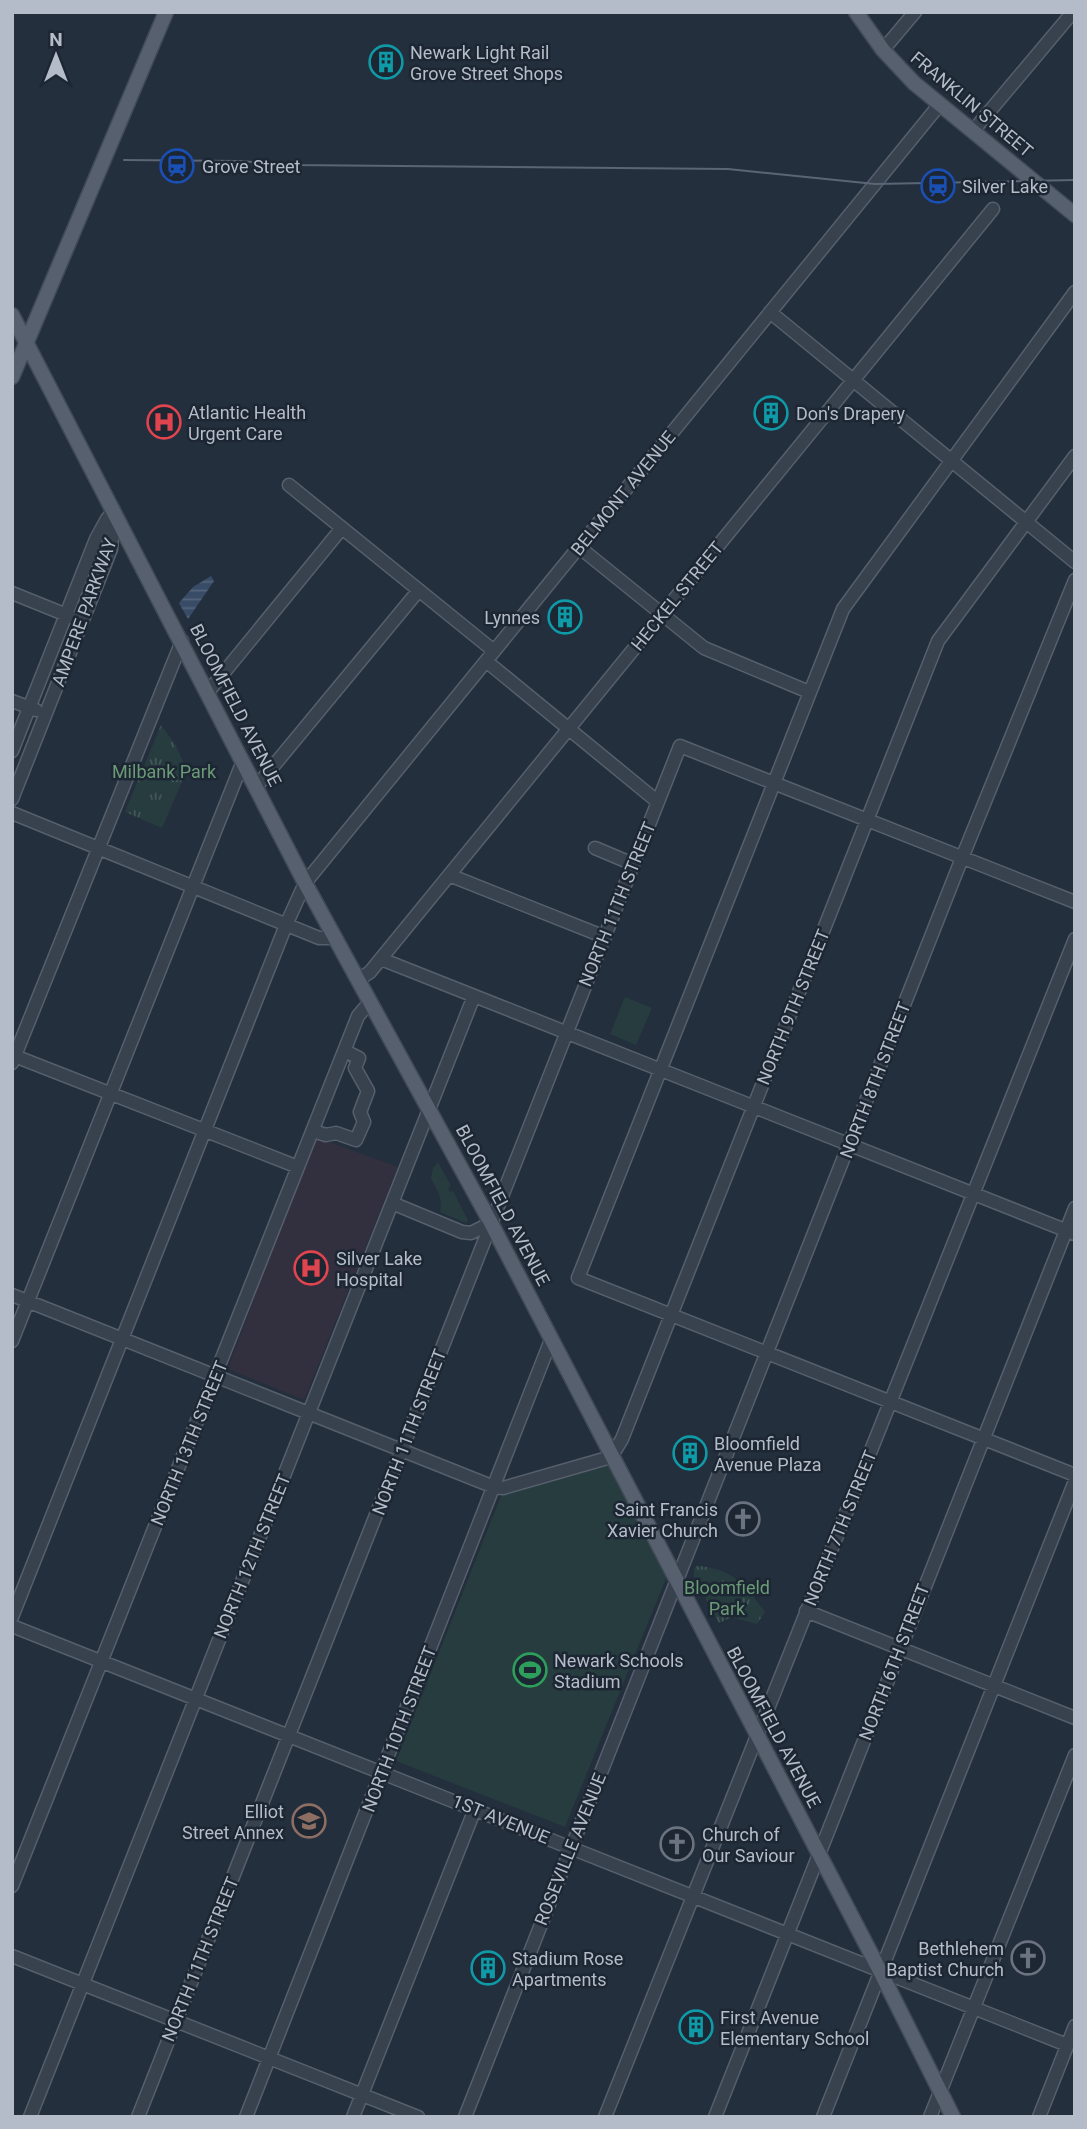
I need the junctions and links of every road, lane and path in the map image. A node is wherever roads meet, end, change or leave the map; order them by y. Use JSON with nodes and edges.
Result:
{"nodes":[{"id":1,"x":166,"y":12,"type":"edge"},
{"id":2,"x":856,"y":12,"type":"edge"},
{"id":3,"x":915,"y":12,"type":"edge"},
{"id":4,"x":1073,"y":12,"type":"edge"},
{"id":5,"x":883,"y":50,"type":"junction"},
{"id":6,"x":940,"y":104,"type":"junction"},
{"id":7,"x":973,"y":131,"type":"junction"},
{"id":8,"x":993,"y":209,"type":"dead end"},
{"id":9,"x":1075,"y":215,"type":"edge"},
{"id":10,"x":1075,"y":292,"type":"edge"},
{"id":11,"x":770,"y":312,"type":"junction"},
{"id":12,"x":12,"y":315,"type":"edge"},
{"id":13,"x":27,"y":342,"type":"junction"},
{"id":14,"x":12,"y":377,"type":"edge"},
{"id":15,"x":853,"y":380,"type":"junction"},
{"id":16,"x":1075,"y":456,"type":"edge"},
{"id":17,"x":950,"y":460,"type":"junction"},
{"id":18,"x":289,"y":485,"type":"dead end"},
{"id":19,"x":114,"y":511,"type":"junction"},
{"id":20,"x":1026,"y":522,"type":"junction"},
{"id":21,"x":342,"y":528,"type":"junction"},
{"id":22,"x":579,"y":547,"type":"junction"},
{"id":23,"x":1075,"y":562,"type":"edge"},
{"id":24,"x":1075,"y":580,"type":"edge"},
{"id":25,"x":419,"y":590,"type":"junction"},
{"id":26,"x":12,"y":593,"type":"edge"},
{"id":27,"x":662,"y":614,"type":"junction"},
{"id":28,"x":66,"y":615,"type":"junction"},
{"id":29,"x":83,"y":621,"type":"junction"},
{"id":30,"x":182,"y":641,"type":"junction"},
{"id":31,"x":490,"y":656,"type":"junction"},
{"id":32,"x":208,"y":692,"type":"junction"},
{"id":33,"x":809,"y":692,"type":"junction"},
{"id":34,"x":12,"y":701,"type":"edge"},
{"id":35,"x":29,"y":708,"type":"junction"},
{"id":36,"x":46,"y":714,"type":"junction"},
{"id":37,"x":569,"y":729,"type":"junction"},
{"id":38,"x":12,"y":751,"type":"edge"},
{"id":39,"x":243,"y":761,"type":"junction"},
{"id":40,"x":774,"y":783,"type":"junction"},
{"id":41,"x":256,"y":787,"type":"junction"},
{"id":42,"x":12,"y":799,"type":"edge"},
{"id":43,"x":658,"y":802,"type":"junction"},
{"id":44,"x":12,"y":813,"type":"edge"},
{"id":45,"x":867,"y":820,"type":"junction"},
{"id":46,"x":100,"y":848,"type":"junction"},
{"id":47,"x":595,"y":848,"type":"dead end"},
{"id":48,"x":962,"y":858,"type":"junction"},
{"id":49,"x":634,"y":864,"type":"junction"},
{"id":50,"x":449,"y":875,"type":"junction"},
{"id":51,"x":305,"y":883,"type":"junction"},
{"id":52,"x":193,"y":886,"type":"junction"},
{"id":53,"x":1075,"y":902,"type":"edge"},
{"id":54,"x":286,"y":925,"type":"junction"},
{"id":55,"x":335,"y":937,"type":"junction"},
{"id":56,"x":605,"y":937,"type":"junction"},
{"id":57,"x":1075,"y":939,"type":"edge"},
{"id":58,"x":381,"y":959,"type":"junction"},
{"id":59,"x":358,"y":980,"type":"junction"},
{"id":60,"x":474,"y":996,"type":"junction"},
{"id":61,"x":370,"y":1002,"type":"junction"},
{"id":62,"x":566,"y":1033,"type":"junction"},
{"id":63,"x":345,"y":1051,"type":"junction"},
{"id":64,"x":13,"y":1058,"type":"edge"},
{"id":65,"x":660,"y":1070,"type":"junction"},
{"id":66,"x":111,"y":1094,"type":"junction"},
{"id":67,"x":754,"y":1107,"type":"junction"},
{"id":68,"x":430,"y":1108,"type":"junction"},
{"id":69,"x":204,"y":1130,"type":"junction"},
{"id":70,"x":313,"y":1130,"type":"junction"},
{"id":71,"x":850,"y":1145,"type":"junction"},
{"id":72,"x":298,"y":1167,"type":"junction"},
{"id":73,"x":973,"y":1193,"type":"junction"},
{"id":74,"x":392,"y":1203,"type":"junction"},
{"id":75,"x":1075,"y":1208,"type":"edge"},
{"id":76,"x":491,"y":1223,"type":"junction"},
{"id":77,"x":1070,"y":1232,"type":"edge"},
{"id":78,"x":12,"y":1295,"type":"edge"},
{"id":79,"x":28,"y":1301,"type":"junction"},
{"id":80,"x":671,"y":1315,"type":"junction"},
{"id":81,"x":122,"y":1339,"type":"junction"},
{"id":82,"x":551,"y":1340,"type":"junction"},
{"id":83,"x":12,"y":1341,"type":"edge"},
{"id":84,"x":767,"y":1353,"type":"junction"},
{"id":85,"x":215,"y":1376,"type":"junction"},
{"id":86,"x":890,"y":1401,"type":"junction"},
{"id":87,"x":309,"y":1413,"type":"junction"},
{"id":88,"x":982,"y":1438,"type":"junction"},
{"id":89,"x":401,"y":1450,"type":"junction"},
{"id":90,"x":611,"y":1457,"type":"junction"},
{"id":91,"x":1075,"y":1475,"type":"edge"},
{"id":92,"x":1075,"y":1481,"type":"edge"},
{"id":93,"x":494,"y":1487,"type":"junction"},
{"id":94,"x":677,"y":1582,"type":"junction"},
{"id":95,"x":806,"y":1611,"type":"junction"},
{"id":96,"x":12,"y":1617,"type":"edge"},
{"id":97,"x":12,"y":1626,"type":"edge"},
{"id":98,"x":899,"y":1648,"type":"junction"},
{"id":99,"x":102,"y":1661,"type":"junction"},
{"id":100,"x":993,"y":1685,"type":"junction"},
{"id":101,"x":195,"y":1699,"type":"junction"},
{"id":102,"x":1075,"y":1718,"type":"edge"},
{"id":103,"x":289,"y":1735,"type":"junction"},
{"id":104,"x":756,"y":1735,"type":"junction"},
{"id":105,"x":1075,"y":1755,"type":"edge"},
{"id":106,"x":382,"y":1772,"type":"junction"},
{"id":107,"x":475,"y":1809,"type":"junction"},
{"id":108,"x":571,"y":1847,"type":"junction"},
{"id":109,"x":819,"y":1854,"type":"junction"},
{"id":110,"x":12,"y":1886,"type":"edge"},
{"id":111,"x":692,"y":1896,"type":"junction"},
{"id":112,"x":787,"y":1934,"type":"junction"},
{"id":113,"x":12,"y":1956,"type":"edge"},
{"id":114,"x":880,"y":1971,"type":"junction"},
{"id":115,"x":82,"y":1983,"type":"junction"},
{"id":116,"x":974,"y":2008,"type":"junction"},
{"id":117,"x":176,"y":2020,"type":"junction"},
{"id":118,"x":1075,"y":2026,"type":"edge"},
{"id":119,"x":1067,"y":2045,"type":"junction"},
{"id":120,"x":270,"y":2058,"type":"junction"},
{"id":121,"x":940,"y":2092,"type":"junction"},
{"id":122,"x":362,"y":2094,"type":"junction"},
{"id":123,"x":30,"y":2117,"type":"edge"},
{"id":124,"x":138,"y":2117,"type":"edge"},
{"id":125,"x":246,"y":2117,"type":"edge"},
{"id":126,"x":354,"y":2117,"type":"edge"},
{"id":127,"x":418,"y":2117,"type":"edge"},
{"id":128,"x":465,"y":2117,"type":"edge"},
{"id":129,"x":605,"y":2117,"type":"edge"},
{"id":130,"x":715,"y":2117,"type":"edge"},
{"id":131,"x":823,"y":2117,"type":"edge"},
{"id":132,"x":930,"y":2117,"type":"edge"},
{"id":133,"x":953,"y":2117,"type":"edge"},
{"id":134,"x":1039,"y":2117,"type":"edge"}],
"edges":[{"from":1,"to":13,"type":"main road"},
{"from":2,"to":5,"type":"main road","name":"FRANKLIN STREET"},
{"from":3,"to":5,"type":"street"},
{"from":4,"to":7,"type":"street"},
{"from":5,"to":6,"type":"main road","name":"FRANKLIN STREET"},
{"from":6,"to":7,"type":"main road","name":"FRANKLIN STREET"},
{"from":6,"to":11,"type":"street","name":"BELMONT AVENUE"},
{"from":7,"to":9,"type":"main road","name":"FRANKLIN STREET"},
{"from":8,"to":15,"type":"street","name":"HECKEL STREET"},
{"from":10,"to":17,"type":"street"},
{"from":11,"to":15,"type":"street"},
{"from":11,"to":22,"type":"street","name":"BELMONT AVENUE"},
{"from":12,"to":13,"type":"main road","name":"BLOOMFIELD AVENUE"},
{"from":13,"to":14,"type":"main road"},
{"from":13,"to":19,"type":"main road","name":"BLOOMFIELD AVENUE"},
{"from":15,"to":17,"type":"street"},
{"from":15,"to":27,"type":"street","name":"HECKEL STREET"},
{"from":16,"to":20,"type":"street","name":"NORTH 9TH STREET"},
{"from":17,"to":20,"type":"street"},
{"from":17,"to":33,"type":"street"},
{"from":18,"to":21,"type":"street"},
{"from":19,"to":28,"type":"street","name":"AMPERE PARKWAY"},
{"from":19,"to":29,"type":"street","name":"AMPERE PARKWAY"},
{"from":19,"to":30,"type":"main road","name":"BLOOMFIELD AVENUE"},
{"from":20,"to":23,"type":"street"},
{"from":20,"to":45,"type":"street","name":"NORTH 9TH STREET"},
{"from":21,"to":25,"type":"street"},
{"from":21,"to":32,"type":"street"},
{"from":22,"to":27,"type":"street"},
{"from":22,"to":31,"type":"street","name":"BELMONT AVENUE"},
{"from":24,"to":48,"type":"street","name":"NORTH 8TH STREET"},
{"from":25,"to":31,"type":"street"},
{"from":25,"to":41,"type":"street"},
{"from":26,"to":28,"type":"street"},
{"from":27,"to":33,"type":"street"},
{"from":27,"to":37,"type":"street","name":"HECKEL STREET"},
{"from":28,"to":29,"type":"street"},
{"from":28,"to":35,"type":"street","name":"AMPERE PARKWAY"},
{"from":29,"to":36,"type":"street","name":"AMPERE PARKWAY"},
{"from":30,"to":32,"type":"main road","name":"BLOOMFIELD AVENUE"},
{"from":30,"to":46,"type":"street"},
{"from":31,"to":37,"type":"street"},
{"from":31,"to":51,"type":"street","name":"BELMONT AVENUE"},
{"from":32,"to":39,"type":"main road","name":"BLOOMFIELD AVENUE"},
{"from":33,"to":40,"type":"street"},
{"from":34,"to":35,"type":"street"},
{"from":35,"to":36,"type":"street"},
{"from":35,"to":38,"type":"street","name":"AMPERE PARKWAY"},
{"from":36,"to":42,"type":"street","name":"AMPERE PARKWAY"},
{"from":37,"to":43,"type":"street"},
{"from":37,"to":50,"type":"street","name":"HECKEL STREET"},
{"from":39,"to":41,"type":"main road","name":"BLOOMFIELD AVENUE"},
{"from":39,"to":52,"type":"street"},
{"from":40,"to":43,"type":"street","name":"NORTH 11TH STREET"},
{"from":40,"to":45,"type":"street"},
{"from":40,"to":65,"type":"street"},
{"from":41,"to":51,"type":"main road","name":"BLOOMFIELD AVENUE"},
{"from":43,"to":49,"type":"street","name":"NORTH 11TH STREET"},
{"from":44,"to":46,"type":"street"},
{"from":45,"to":48,"type":"street"},
{"from":45,"to":67,"type":"street","name":"NORTH 9TH STREET"},
{"from":46,"to":52,"type":"street"},
{"from":46,"to":64,"type":"street"},
{"from":47,"to":49,"type":"street"},
{"from":48,"to":53,"type":"street"},
{"from":48,"to":71,"type":"street","name":"NORTH 8TH STREET"},
{"from":49,"to":56,"type":"street","name":"NORTH 11TH STREET"},
{"from":50,"to":56,"type":"street"},
{"from":50,"to":58,"type":"street","name":"HECKEL STREET"},
{"from":51,"to":54,"type":"street","name":"BELMONT AVENUE"},
{"from":51,"to":55,"type":"main road","name":"BLOOMFIELD AVENUE"},
{"from":52,"to":54,"type":"street"},
{"from":52,"to":66,"type":"street"},
{"from":54,"to":55,"type":"street"},
{"from":54,"to":69,"type":"street","name":"BELMONT AVENUE"},
{"from":55,"to":59,"type":"main road","name":"BLOOMFIELD AVENUE"},
{"from":56,"to":62,"type":"street","name":"NORTH 11TH STREET"},
{"from":57,"to":73,"type":"street","name":"NORTH 7TH STREET"},
{"from":58,"to":59,"type":"street","name":"HECKEL STREET"},
{"from":58,"to":60,"type":"street"},
{"from":59,"to":61,"type":"main road","name":"BLOOMFIELD AVENUE"},
{"from":60,"to":62,"type":"street"},
{"from":60,"to":68,"type":"street","name":"NORTH 12TH STREET"},
{"from":61,"to":63,"type":"street","name":"NORTH 13TH STREET"},
{"from":61,"to":68,"type":"main road","name":"BLOOMFIELD AVENUE"},
{"from":62,"to":65,"type":"street"},
{"from":62,"to":76,"type":"street","name":"NORTH 11TH STREET"},
{"from":63,"to":70,"type":"street","name":"NORTH 13TH STREET"},
{"from":63,"to":70,"type":"street"},
{"from":64,"to":66,"type":"street"},
{"from":65,"to":67,"type":"street"},
{"from":65,"to":80,"type":"street"},
{"from":66,"to":69,"type":"street"},
{"from":66,"to":79,"type":"street"},
{"from":67,"to":71,"type":"street"},
{"from":67,"to":80,"type":"street","name":"NORTH 9TH STREET"},
{"from":68,"to":74,"type":"street","name":"NORTH 12TH STREET"},
{"from":68,"to":76,"type":"main road","name":"BLOOMFIELD AVENUE"},
{"from":69,"to":72,"type":"street"},
{"from":69,"to":81,"type":"street","name":"BELMONT AVENUE"},
{"from":70,"to":72,"type":"street","name":"NORTH 13TH STREET"},
{"from":71,"to":73,"type":"street"},
{"from":71,"to":84,"type":"street","name":"NORTH 8TH STREET"},
{"from":72,"to":85,"type":"street","name":"NORTH 13TH STREET"},
{"from":73,"to":77,"type":"street"},
{"from":73,"to":86,"type":"street","name":"NORTH 7TH STREET"},
{"from":74,"to":76,"type":"street"},
{"from":74,"to":87,"type":"street","name":"NORTH 12TH STREET"},
{"from":75,"to":77,"type":"street","name":"NORTH 6TH STREET"},
{"from":76,"to":82,"type":"main road","name":"BLOOMFIELD AVENUE"},
{"from":76,"to":89,"type":"street","name":"NORTH 11TH STREET"},
{"from":77,"to":88,"type":"street","name":"NORTH 6TH STREET"},
{"from":78,"to":79,"type":"street"},
{"from":79,"to":81,"type":"street"},
{"from":79,"to":83,"type":"street"},
{"from":80,"to":84,"type":"street"},
{"from":80,"to":90,"type":"street","name":"NORTH 9TH STREET"},
{"from":81,"to":85,"type":"street"},
{"from":81,"to":96,"type":"street","name":"BELMONT AVENUE"},
{"from":82,"to":90,"type":"main road","name":"BLOOMFIELD AVENUE"},
{"from":82,"to":93,"type":"street","name":"NORTH 10TH STREET"},
{"from":84,"to":86,"type":"street"},
{"from":84,"to":94,"type":"street","name":"NORTH 8TH STREET"},
{"from":85,"to":87,"type":"street"},
{"from":85,"to":99,"type":"street","name":"NORTH 13TH STREET"},
{"from":86,"to":88,"type":"street"},
{"from":86,"to":95,"type":"street","name":"NORTH 7TH STREET"},
{"from":87,"to":89,"type":"street"},
{"from":87,"to":101,"type":"street","name":"NORTH 12TH STREET"},
{"from":88,"to":91,"type":"street"},
{"from":88,"to":98,"type":"street","name":"NORTH 6TH STREET"},
{"from":89,"to":93,"type":"street"},
{"from":89,"to":103,"type":"street","name":"NORTH 11TH STREET"},
{"from":90,"to":93,"type":"street"},
{"from":90,"to":94,"type":"main road","name":"BLOOMFIELD AVENUE"},
{"from":92,"to":100,"type":"street"},
{"from":93,"to":106,"type":"street","name":"NORTH 10TH STREET"},
{"from":94,"to":104,"type":"main road","name":"BLOOMFIELD AVENUE"},
{"from":94,"to":108,"type":"street","name":"ROSEVILLE AVENUE"},
{"from":95,"to":98,"type":"street"},
{"from":95,"to":104,"type":"street","name":"NORTH 7TH STREET"},
{"from":97,"to":99,"type":"street","name":"1ST AVENUE"},
{"from":98,"to":100,"type":"street"},
{"from":98,"to":109,"type":"street","name":"NORTH 6TH STREET"},
{"from":99,"to":101,"type":"street","name":"1ST AVENUE"},
{"from":99,"to":110,"type":"street","name":"NORTH 13TH STREET"},
{"from":100,"to":102,"type":"street"},
{"from":100,"to":114,"type":"street"},
{"from":101,"to":103,"type":"street","name":"1ST AVENUE"},
{"from":101,"to":115,"type":"street","name":"NORTH 12TH STREET"},
{"from":103,"to":106,"type":"street","name":"1ST AVENUE"},
{"from":103,"to":117,"type":"street","name":"NORTH 11TH STREET"},
{"from":104,"to":109,"type":"main road","name":"BLOOMFIELD AVENUE"},
{"from":104,"to":111,"type":"street","name":"NORTH 7TH STREET"},
{"from":105,"to":116,"type":"street"},
{"from":106,"to":107,"type":"street","name":"1ST AVENUE"},
{"from":106,"to":120,"type":"street","name":"NORTH 10TH STREET"},
{"from":107,"to":108,"type":"street","name":"1ST AVENUE"},
{"from":107,"to":122,"type":"street"},
{"from":108,"to":111,"type":"street","name":"1ST AVENUE"},
{"from":108,"to":128,"type":"street","name":"ROSEVILLE AVENUE"},
{"from":109,"to":112,"type":"street","name":"NORTH 6TH STREET"},
{"from":109,"to":114,"type":"main road","name":"BLOOMFIELD AVENUE"},
{"from":111,"to":112,"type":"street","name":"1ST AVENUE"},
{"from":111,"to":129,"type":"street","name":"NORTH 7TH STREET"},
{"from":112,"to":114,"type":"street","name":"1ST AVENUE"},
{"from":112,"to":130,"type":"street","name":"NORTH 6TH STREET"},
{"from":113,"to":115,"type":"street"},
{"from":114,"to":116,"type":"street","name":"1ST AVENUE"},
{"from":114,"to":121,"type":"main road","name":"BLOOMFIELD AVENUE"},
{"from":114,"to":131,"type":"street"},
{"from":115,"to":117,"type":"street"},
{"from":115,"to":123,"type":"street","name":"NORTH 12TH STREET"},
{"from":116,"to":119,"type":"street","name":"1ST AVENUE"},
{"from":116,"to":121,"type":"street"},
{"from":117,"to":120,"type":"street"},
{"from":117,"to":124,"type":"street","name":"NORTH 11TH STREET"},
{"from":118,"to":119,"type":"street"},
{"from":119,"to":134,"type":"street"},
{"from":120,"to":122,"type":"street"},
{"from":120,"to":125,"type":"street","name":"NORTH 10TH STREET"},
{"from":121,"to":132,"type":"street"},
{"from":121,"to":133,"type":"main road","name":"BLOOMFIELD AVENUE"},
{"from":122,"to":126,"type":"street"},
{"from":122,"to":127,"type":"street"}]}
